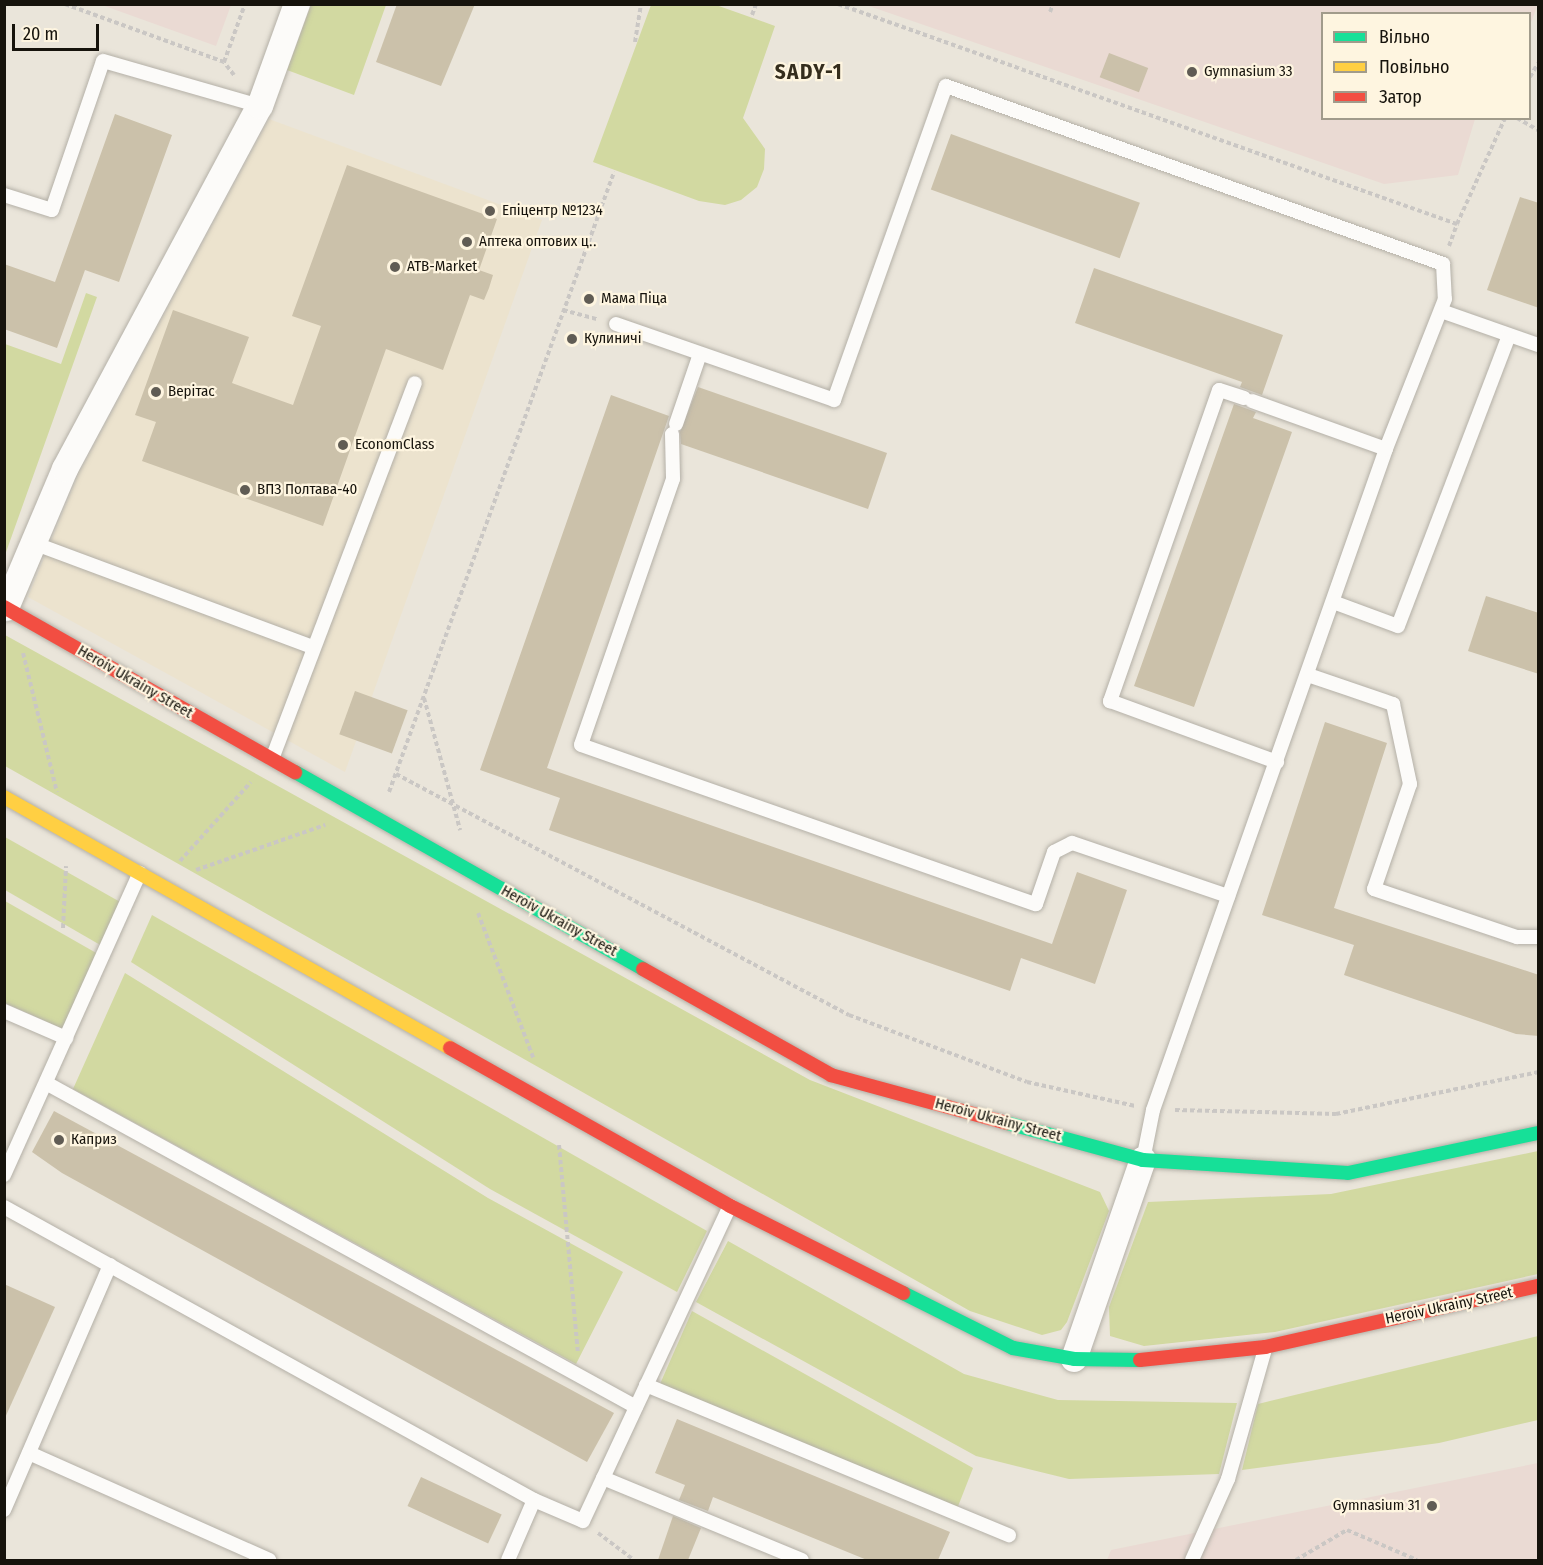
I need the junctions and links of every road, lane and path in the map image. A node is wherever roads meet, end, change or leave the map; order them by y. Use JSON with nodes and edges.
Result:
{"nodes":[{"id":1,"x":65,"y":4,"type":"edge"},
{"id":2,"x":245,"y":4,"type":"edge"},
{"id":3,"x":297,"y":4,"type":"edge"},
{"id":4,"x":641,"y":4,"type":"edge"},
{"id":5,"x":756,"y":4,"type":"edge"},
{"id":6,"x":838,"y":4,"type":"edge"},
{"id":7,"x":1053,"y":4,"type":"edge"},
{"id":8,"x":1050,"y":12,"type":"dead end"},
{"id":9,"x":752,"y":15,"type":"dead end"},
{"id":10,"x":635,"y":42,"type":"dead end"},
{"id":11,"x":224,"y":62,"type":"junction"},
{"id":12,"x":260,"y":106,"type":"junction"},
{"id":13,"x":1504,"y":120,"type":"edge"},
{"id":14,"x":1521,"y":120,"type":"edge"},
{"id":15,"x":1539,"y":130,"type":"edge"},
{"id":16,"x":614,"y":172,"type":"dead end"},
{"id":17,"x":4,"y":195,"type":"edge"},
{"id":18,"x":563,"y":310,"type":"junction"},
{"id":19,"x":1441,"y":311,"type":"junction"},
{"id":20,"x":616,"y":324,"type":"joint"},
{"id":21,"x":1509,"y":335,"type":"junction"},
{"id":22,"x":1539,"y":345,"type":"edge"},
{"id":23,"x":700,"y":354,"type":"junction"},
{"id":24,"x":415,"y":382,"type":"dead end"},
{"id":25,"x":1386,"y":449,"type":"junction"},
{"id":26,"x":33,"y":543,"type":"junction"},
{"id":27,"x":1333,"y":602,"type":"junction"},
{"id":28,"x":5,"y":608,"type":"edge"},
{"id":29,"x":21,"y":645,"type":"dead end"},
{"id":30,"x":312,"y":647,"type":"junction"},
{"id":31,"x":1308,"y":675,"type":"junction"},
{"id":32,"x":423,"y":697,"type":"junction"},
{"id":33,"x":272,"y":759,"type":"junction"},
{"id":34,"x":1277,"y":762,"type":"junction"},
{"id":35,"x":396,"y":774,"type":"junction"},
{"id":36,"x":4,"y":797,"type":"edge"},
{"id":37,"x":67,"y":797,"type":"dead end"},
{"id":38,"x":453,"y":804,"type":"junction"},
{"id":39,"x":364,"y":811,"type":"junction"},
{"id":40,"x":67,"y":832,"type":"junction"},
{"id":41,"x":461,"y":836,"type":"dead end"},
{"id":42,"x":169,"y":855,"type":"dead end"},
{"id":43,"x":180,"y":861,"type":"junction"},
{"id":44,"x":196,"y":870,"type":"junction"},
{"id":45,"x":140,"y":873,"type":"junction"},
{"id":46,"x":159,"y":884,"type":"junction"},
{"id":47,"x":1228,"y":896,"type":"junction"},
{"id":48,"x":475,"y":904,"type":"dead end"},
{"id":49,"x":63,"y":928,"type":"dead end"},
{"id":50,"x":1539,"y":938,"type":"edge"},
{"id":51,"x":4,"y":1011,"type":"edge"},
{"id":52,"x":66,"y":1038,"type":"junction"},
{"id":53,"x":536,"y":1066,"type":"dead end"},
{"id":54,"x":1539,"y":1072,"type":"edge"},
{"id":55,"x":46,"y":1083,"type":"junction"},
{"id":56,"x":1153,"y":1110,"type":"junction"},
{"id":57,"x":1539,"y":1132,"type":"edge"},
{"id":58,"x":560,"y":1147,"type":"dead end"},
{"id":59,"x":1143,"y":1160,"type":"junction"},
{"id":60,"x":4,"y":1175,"type":"edge"},
{"id":61,"x":730,"y":1206,"type":"junction"},
{"id":62,"x":4,"y":1207,"type":"edge"},
{"id":63,"x":110,"y":1265,"type":"junction"},
{"id":64,"x":1539,"y":1286,"type":"edge"},
{"id":65,"x":1265,"y":1347,"type":"junction"},
{"id":66,"x":1074,"y":1359,"type":"junction"},
{"id":67,"x":580,"y":1377,"type":"junction"},
{"id":68,"x":646,"y":1385,"type":"junction"},
{"id":69,"x":636,"y":1407,"type":"junction"},
{"id":70,"x":29,"y":1453,"type":"junction"},
{"id":71,"x":603,"y":1478,"type":"junction"},
{"id":72,"x":534,"y":1500,"type":"junction"},
{"id":73,"x":4,"y":1510,"type":"edge"},
{"id":74,"x":583,"y":1521,"type":"junction"},
{"id":75,"x":1009,"y":1535,"type":"dead end"},
{"id":76,"x":269,"y":1560,"type":"edge"},
{"id":77,"x":508,"y":1560,"type":"edge"},
{"id":78,"x":634,"y":1560,"type":"edge"},
{"id":79,"x":802,"y":1560,"type":"edge"},
{"id":80,"x":1192,"y":1560,"type":"edge"},
{"id":81,"x":1296,"y":1560,"type":"edge"},
{"id":82,"x":1418,"y":1560,"type":"edge"}],
"edges":[{"from":1,"to":11,"type":"path"},
{"from":2,"to":11,"type":"path"},
{"from":3,"to":12,"type":"street"},
{"from":4,"to":10,"type":"path"},
{"from":5,"to":9,"type":"path"},
{"from":6,"to":13,"type":"path"},
{"from":7,"to":8,"type":"path"},
{"from":11,"to":12,"type":"path"},
{"from":12,"to":17,"type":"lane"},
{"from":12,"to":26,"type":"street"},
{"from":14,"to":15,"type":"path"},
{"from":16,"to":18,"type":"path"},
{"from":18,"to":20,"type":"path"},
{"from":18,"to":32,"type":"path"},
{"from":19,"to":21,"type":"lane"},
{"from":19,"to":23,"type":"lane"},
{"from":19,"to":25,"type":"lane"},
{"from":20,"to":23,"type":"lane"},
{"from":21,"to":22,"type":"lane"},
{"from":21,"to":27,"type":"lane"},
{"from":23,"to":47,"type":"lane"},
{"from":24,"to":30,"type":"lane"},
{"from":25,"to":27,"type":"lane"},
{"from":25,"to":34,"type":"lane"},
{"from":26,"to":28,"type":"street"},
{"from":26,"to":30,"type":"lane"},
{"from":27,"to":31,"type":"lane"},
{"from":28,"to":33,"type":"main road","name":"Heroiv Ukrainy Street"},
{"from":29,"to":37,"type":"path"},
{"from":30,"to":33,"type":"lane"},
{"from":31,"to":34,"type":"lane"},
{"from":31,"to":50,"type":"lane"},
{"from":32,"to":35,"type":"path"},
{"from":32,"to":38,"type":"path"},
{"from":33,"to":39,"type":"main road","name":"Heroiv Ukrainy Street"},
{"from":33,"to":43,"type":"path"},
{"from":34,"to":47,"type":"lane"},
{"from":35,"to":38,"type":"path"},
{"from":35,"to":39,"type":"path"},
{"from":36,"to":40,"type":"main road","name":"Heroiv Ukrainy Street"},
{"from":38,"to":41,"type":"path"},
{"from":38,"to":56,"type":"path"},
{"from":39,"to":44,"type":"path"},
{"from":39,"to":59,"type":"main road","name":"Heroiv Ukrainy Street"},
{"from":40,"to":45,"type":"main road","name":"Heroiv Ukrainy Street"},
{"from":40,"to":49,"type":"path"},
{"from":42,"to":43,"type":"path"},
{"from":43,"to":44,"type":"path"},
{"from":43,"to":46,"type":"path"},
{"from":44,"to":46,"type":"path"},
{"from":45,"to":46,"type":"main road","name":"Heroiv Ukrainy Street"},
{"from":45,"to":52,"type":"lane"},
{"from":46,"to":61,"type":"main road","name":"Heroiv Ukrainy Street"},
{"from":47,"to":56,"type":"lane"},
{"from":48,"to":53,"type":"path"},
{"from":51,"to":52,"type":"lane"},
{"from":52,"to":55,"type":"lane"},
{"from":54,"to":56,"type":"path"},
{"from":55,"to":60,"type":"lane"},
{"from":55,"to":67,"type":"lane"},
{"from":56,"to":59,"type":"lane"},
{"from":57,"to":59,"type":"main road","name":"Heroiv Ukrainy Street"},
{"from":58,"to":67,"type":"path"},
{"from":59,"to":66,"type":"street"},
{"from":61,"to":66,"type":"main road","name":"Heroiv Ukrainy Street"},
{"from":61,"to":68,"type":"lane"},
{"from":62,"to":63,"type":"lane"},
{"from":63,"to":70,"type":"lane"},
{"from":63,"to":72,"type":"lane"},
{"from":64,"to":65,"type":"main road","name":"Heroiv Ukrainy Street"},
{"from":65,"to":66,"type":"main road","name":"Heroiv Ukrainy Street"},
{"from":65,"to":80,"type":"lane"},
{"from":67,"to":69,"type":"lane"},
{"from":68,"to":69,"type":"lane"},
{"from":68,"to":75,"type":"lane"},
{"from":69,"to":71,"type":"lane"},
{"from":70,"to":73,"type":"lane"},
{"from":70,"to":76,"type":"lane"},
{"from":71,"to":74,"type":"lane"},
{"from":71,"to":79,"type":"lane"},
{"from":72,"to":74,"type":"lane"},
{"from":72,"to":77,"type":"lane"},
{"from":74,"to":78,"type":"path"},
{"from":81,"to":82,"type":"path"}]}
